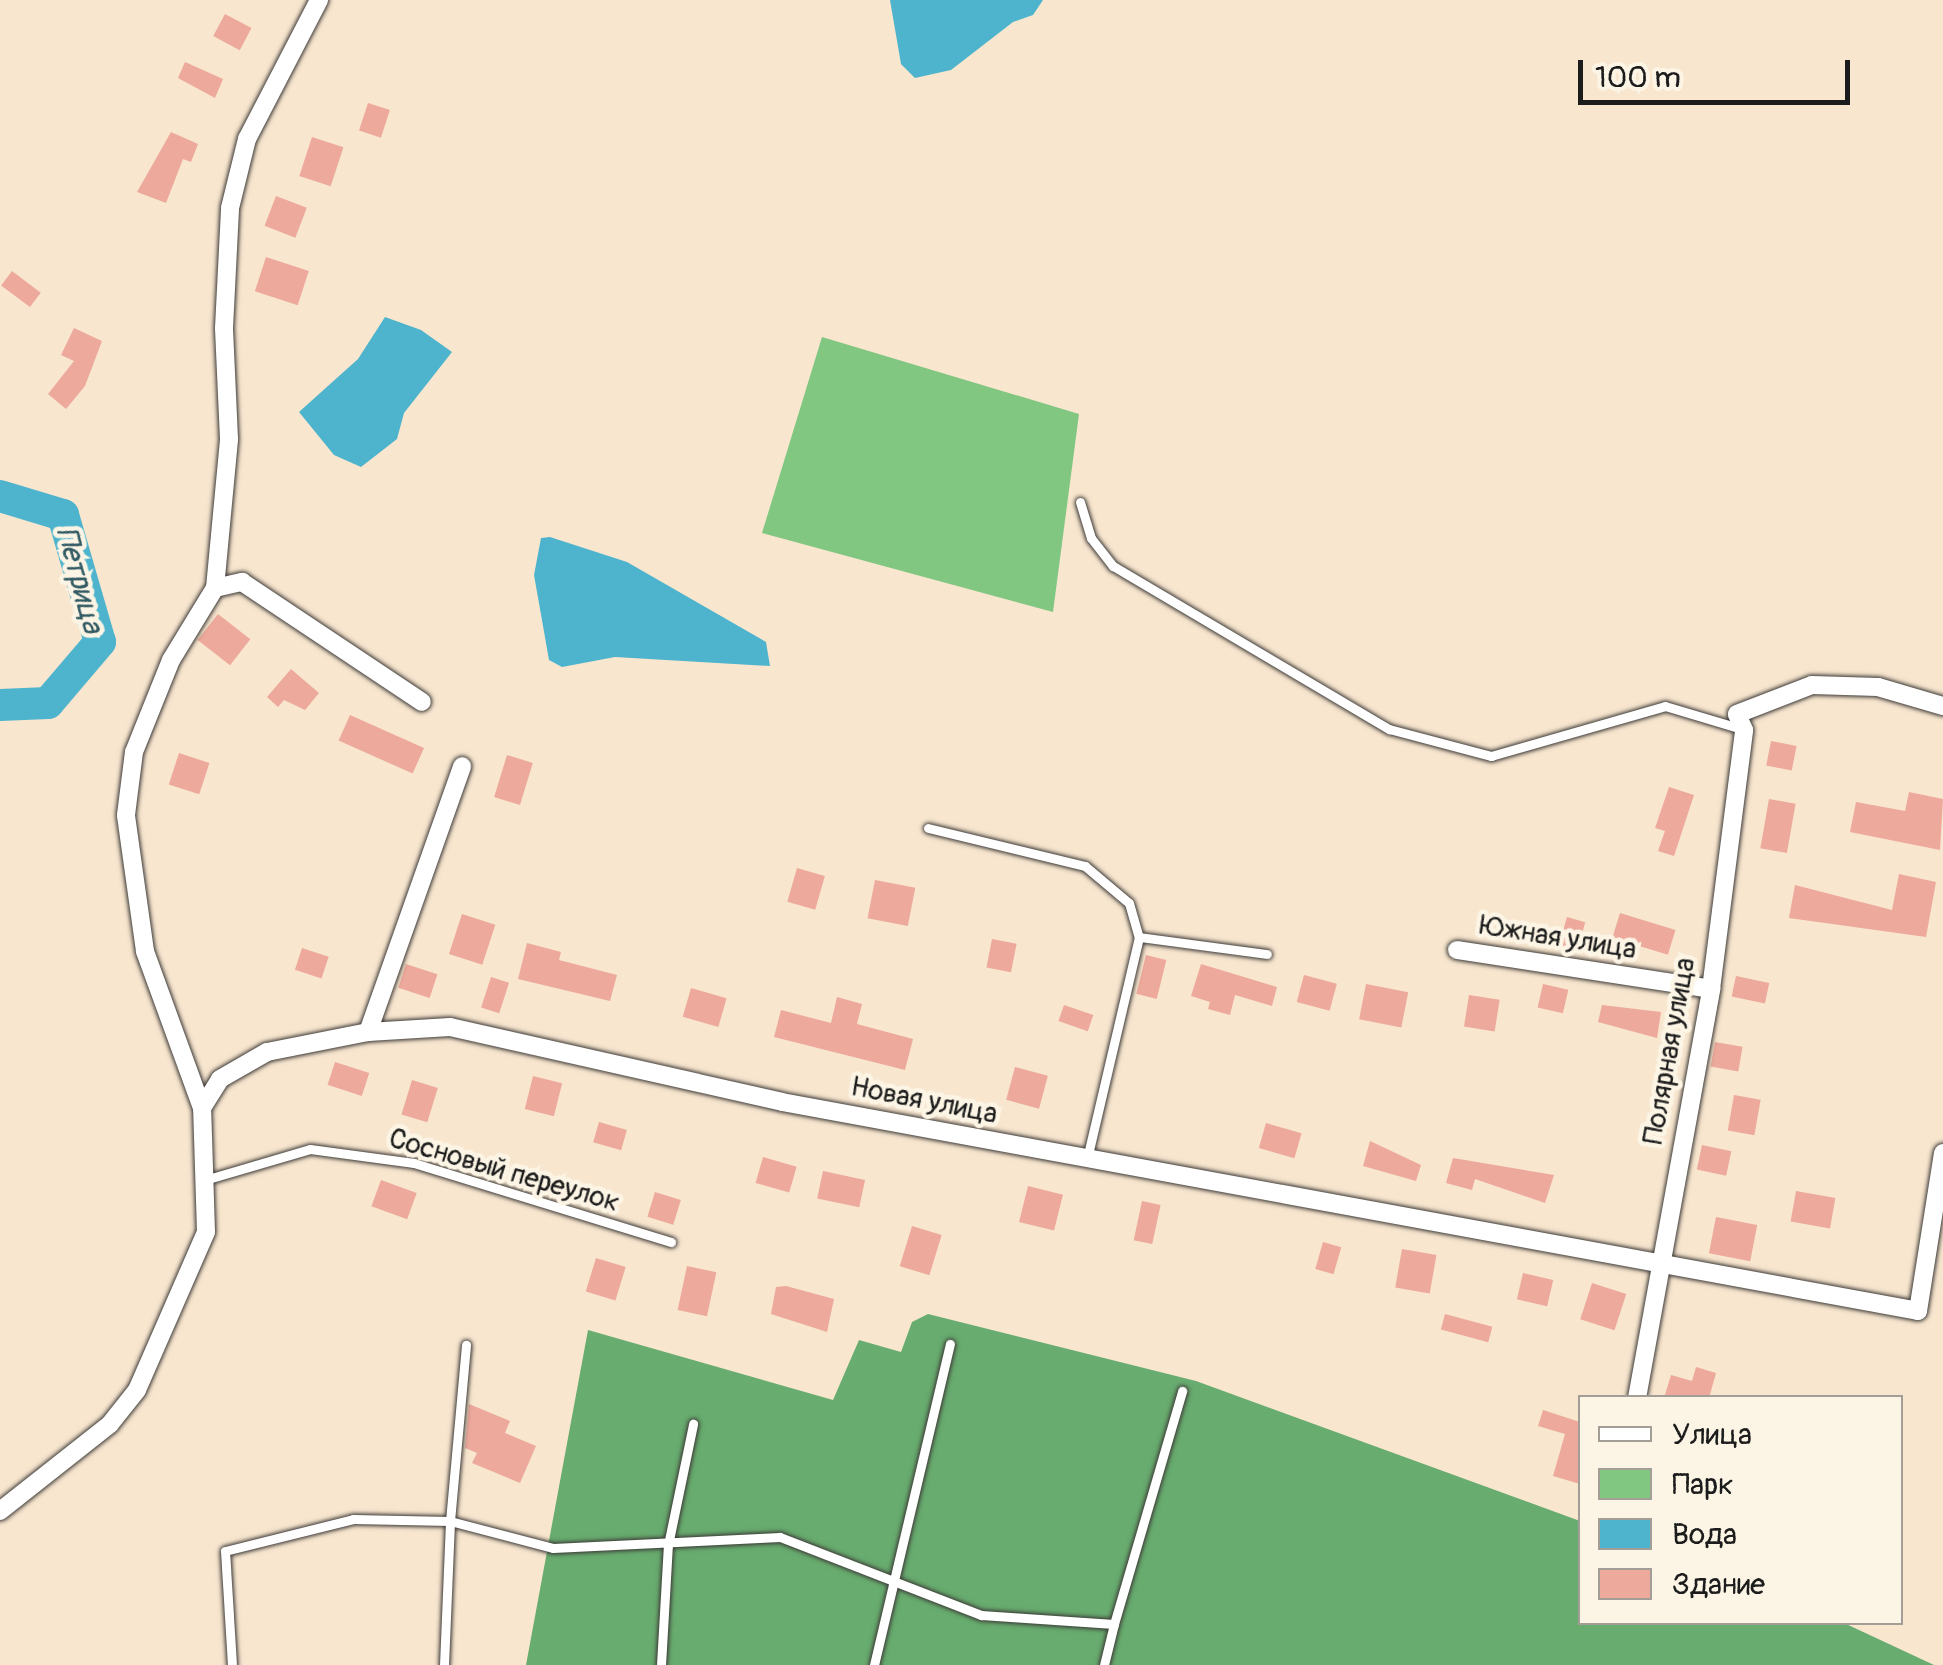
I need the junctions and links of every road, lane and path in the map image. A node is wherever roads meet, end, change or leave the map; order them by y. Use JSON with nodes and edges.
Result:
{"nodes":[{"id":1,"x":319,"y":0,"type":"edge"},
{"id":2,"x":1080,"y":502,"type":"dead end"},
{"id":3,"x":215,"y":588,"type":"junction"},
{"id":4,"x":422,"y":702,"type":"dead end"},
{"id":5,"x":1943,"y":706,"type":"edge"},
{"id":6,"x":1741,"y":722,"type":"junction"},
{"id":7,"x":462,"y":766,"type":"dead end"},
{"id":8,"x":928,"y":828,"type":"dead end"},
{"id":9,"x":1140,"y":937,"type":"junction"},
{"id":10,"x":1457,"y":950,"type":"dead end"},
{"id":11,"x":1267,"y":954,"type":"dead end"},
{"id":12,"x":1710,"y":989,"type":"junction"},
{"id":13,"x":368,"y":1032,"type":"junction"},
{"id":14,"x":202,"y":1108,"type":"junction"},
{"id":15,"x":1943,"y":1153,"type":"edge"},
{"id":16,"x":1086,"y":1160,"type":"junction"},
{"id":17,"x":208,"y":1179,"type":"junction"},
{"id":18,"x":671,"y":1242,"type":"dead end"},
{"id":19,"x":1661,"y":1263,"type":"junction"},
{"id":20,"x":950,"y":1344,"type":"dead end"},
{"id":21,"x":466,"y":1345,"type":"dead end"},
{"id":22,"x":1182,"y":1391,"type":"dead end"},
{"id":23,"x":1638,"y":1395,"type":"edge"},
{"id":24,"x":693,"y":1424,"type":"dead end"},
{"id":25,"x":0,"y":1510,"type":"edge"},
{"id":26,"x":450,"y":1521,"type":"junction"},
{"id":27,"x":668,"y":1545,"type":"junction"},
{"id":28,"x":891,"y":1576,"type":"junction"},
{"id":29,"x":1114,"y":1624,"type":"junction"},
{"id":30,"x":232,"y":1665,"type":"edge"},
{"id":31,"x":444,"y":1665,"type":"edge"},
{"id":32,"x":662,"y":1665,"type":"edge"},
{"id":33,"x":874,"y":1665,"type":"edge"},
{"id":34,"x":1104,"y":1665,"type":"edge"}],
"edges":[{"from":1,"to":3,"type":"street"},
{"from":2,"to":6,"type":"lane"},
{"from":3,"to":4,"type":"street"},
{"from":3,"to":14,"type":"street"},
{"from":5,"to":6,"type":"street"},
{"from":6,"to":12,"type":"street","name":"Полярная улица"},
{"from":7,"to":13,"type":"street"},
{"from":8,"to":9,"type":"lane"},
{"from":9,"to":11,"type":"lane"},
{"from":9,"to":16,"type":"lane"},
{"from":10,"to":12,"type":"street","name":"Южная улица"},
{"from":12,"to":19,"type":"street","name":"Полярная улица"},
{"from":13,"to":14,"type":"street","name":"Новая улица"},
{"from":13,"to":16,"type":"street","name":"Новая улица"},
{"from":14,"to":17,"type":"street"},
{"from":15,"to":19,"type":"street","name":"Новая улица"},
{"from":16,"to":19,"type":"street","name":"Новая улица"},
{"from":17,"to":18,"type":"lane","name":"Сосновый переулок"},
{"from":17,"to":25,"type":"street"},
{"from":19,"to":23,"type":"street","name":"Полярная улица"},
{"from":20,"to":28,"type":"lane"},
{"from":21,"to":26,"type":"lane"},
{"from":22,"to":29,"type":"lane"},
{"from":24,"to":27,"type":"lane"},
{"from":26,"to":27,"type":"lane"},
{"from":26,"to":30,"type":"lane"},
{"from":26,"to":31,"type":"lane"},
{"from":27,"to":28,"type":"lane"},
{"from":27,"to":32,"type":"lane"},
{"from":28,"to":29,"type":"lane"},
{"from":28,"to":33,"type":"lane"},
{"from":29,"to":34,"type":"lane"}]}
